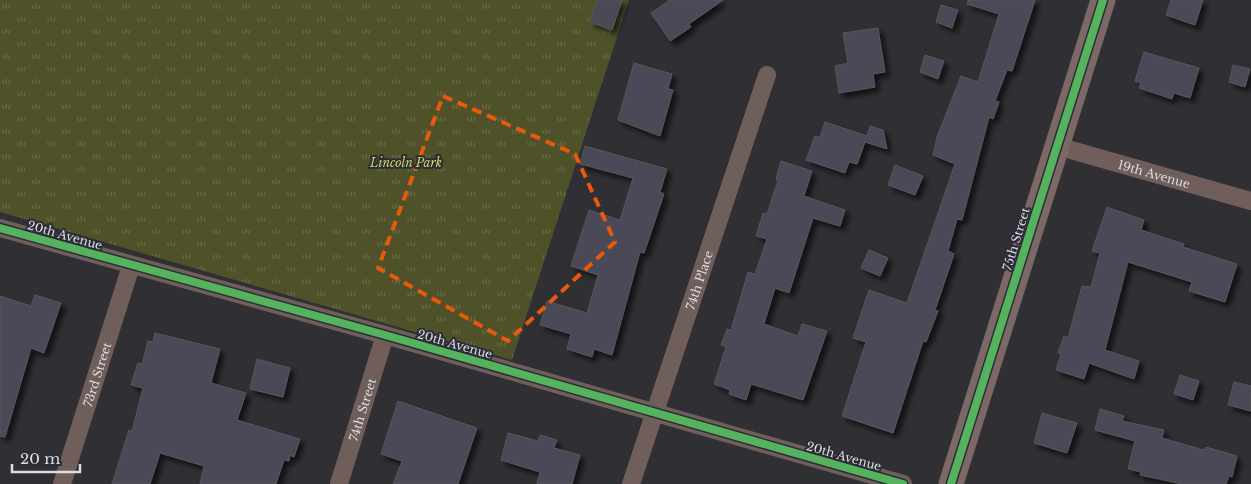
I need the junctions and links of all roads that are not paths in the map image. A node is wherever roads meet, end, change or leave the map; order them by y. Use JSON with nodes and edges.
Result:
{"nodes":[{"id":1,"x":1103,"y":0,"type":"edge"},
{"id":2,"x":767,"y":75,"type":"dead end"},
{"id":3,"x":1057,"y":146,"type":"junction"},
{"id":4,"x":1251,"y":201,"type":"edge"},
{"id":5,"x":0,"y":228,"type":"edge"},
{"id":6,"x":131,"y":266,"type":"junction"},
{"id":7,"x":385,"y":335,"type":"junction"},
{"id":8,"x":655,"y":414,"type":"junction"},
{"id":9,"x":62,"y":484,"type":"edge"},
{"id":10,"x":339,"y":484,"type":"edge"},
{"id":11,"x":631,"y":484,"type":"edge"},
{"id":12,"x":903,"y":484,"type":"edge"},
{"id":13,"x":951,"y":484,"type":"edge"}],
"edges":[{"from":1,"to":3,"type":"street","name":"75th Street"},
{"from":2,"to":8,"type":"street","name":"74th Place"},
{"from":3,"to":4,"type":"street","name":"19th Avenue"},
{"from":3,"to":13,"type":"street","name":"75th Street"},
{"from":5,"to":6,"type":"street","name":"20th Avenue"},
{"from":6,"to":7,"type":"street","name":"20th Avenue"},
{"from":6,"to":9,"type":"street","name":"73rd Street"},
{"from":7,"to":8,"type":"street","name":"20th Avenue"},
{"from":7,"to":10,"type":"street","name":"74th Street"},
{"from":8,"to":11,"type":"street","name":"74th Place"},
{"from":8,"to":12,"type":"street","name":"20th Avenue"}]}
